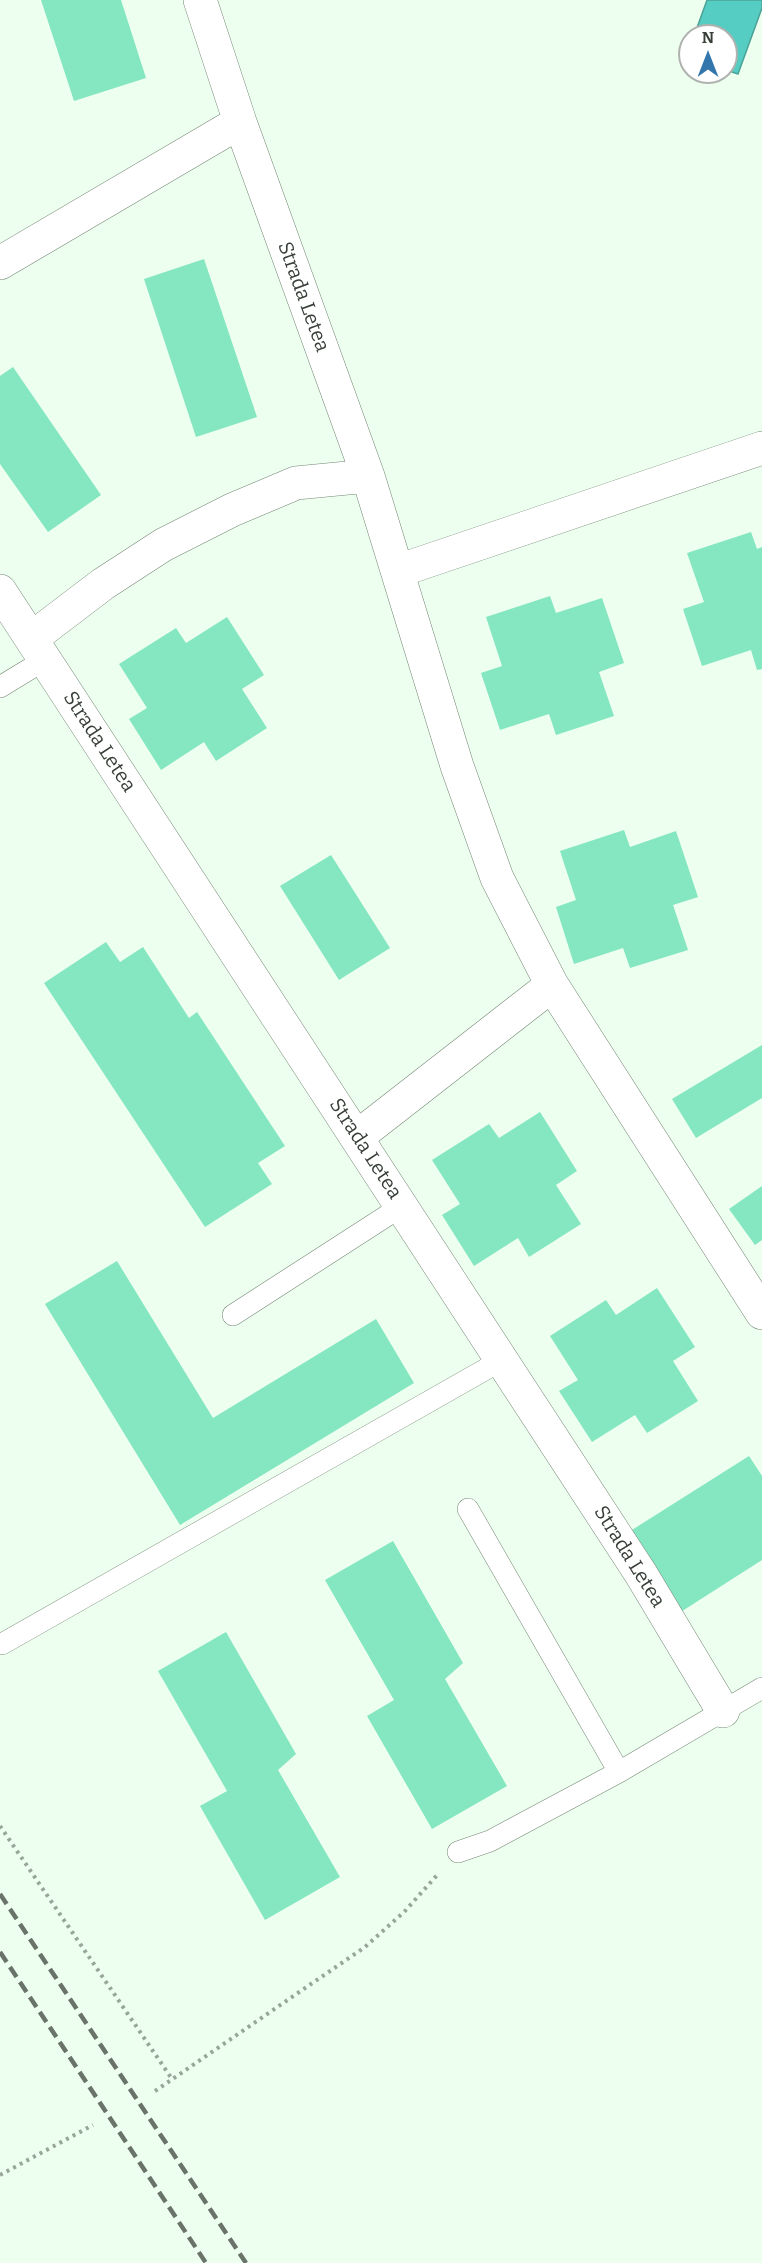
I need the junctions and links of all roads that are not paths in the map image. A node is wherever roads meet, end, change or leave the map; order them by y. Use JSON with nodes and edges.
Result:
{"nodes":[{"id":1,"x":200,"y":0,"type":"edge"},
{"id":2,"x":240,"y":122,"type":"junction"},
{"id":3,"x":0,"y":263,"type":"edge"},
{"id":4,"x":762,"y":448,"type":"edge"},
{"id":5,"x":368,"y":476,"type":"junction"},
{"id":6,"x":398,"y":571,"type":"junction"},
{"id":7,"x":0,"y":591,"type":"edge"},
{"id":8,"x":39,"y":648,"type":"junction"},
{"id":9,"x":0,"y":687,"type":"edge"},
{"id":10,"x":552,"y":985,"type":"junction"},
{"id":11,"x":357,"y":1137,"type":"junction"},
{"id":12,"x":402,"y":1206,"type":"junction"},
{"id":13,"x":762,"y":1313,"type":"edge"},
{"id":14,"x":232,"y":1315,"type":"dead end"},
{"id":15,"x":502,"y":1360,"type":"junction"},
{"id":16,"x":468,"y":1509,"type":"dead end"},
{"id":17,"x":2,"y":1644,"type":"dead end"},
{"id":18,"x":762,"y":1688,"type":"edge"},
{"id":19,"x":723,"y":1711,"type":"junction"},
{"id":20,"x":619,"y":1772,"type":"junction"},
{"id":21,"x":458,"y":1851,"type":"road end"}],
"edges":[{"from":1,"to":2,"type":"street","name":"Strada Letea"},
{"from":2,"to":3,"type":"street"},
{"from":2,"to":5,"type":"street","name":"Strada Letea"},
{"from":4,"to":6,"type":"street"},
{"from":5,"to":6,"type":"street","name":"Strada Letea"},
{"from":5,"to":8,"type":"street"},
{"from":6,"to":10,"type":"street","name":"Strada Letea"},
{"from":7,"to":8,"type":"street","name":"Strada Letea"},
{"from":8,"to":9,"type":"lane"},
{"from":8,"to":11,"type":"street","name":"Strada Letea"},
{"from":10,"to":11,"type":"street"},
{"from":10,"to":13,"type":"street","name":"Strada Letea"},
{"from":11,"to":12,"type":"street","name":"Strada Letea"},
{"from":12,"to":14,"type":"lane"},
{"from":12,"to":15,"type":"street","name":"Strada Letea"},
{"from":15,"to":17,"type":"lane"},
{"from":15,"to":19,"type":"street","name":"Strada Letea"},
{"from":16,"to":20,"type":"lane"},
{"from":18,"to":19,"type":"lane"},
{"from":19,"to":20,"type":"lane"},
{"from":20,"to":21,"type":"lane"}]}
